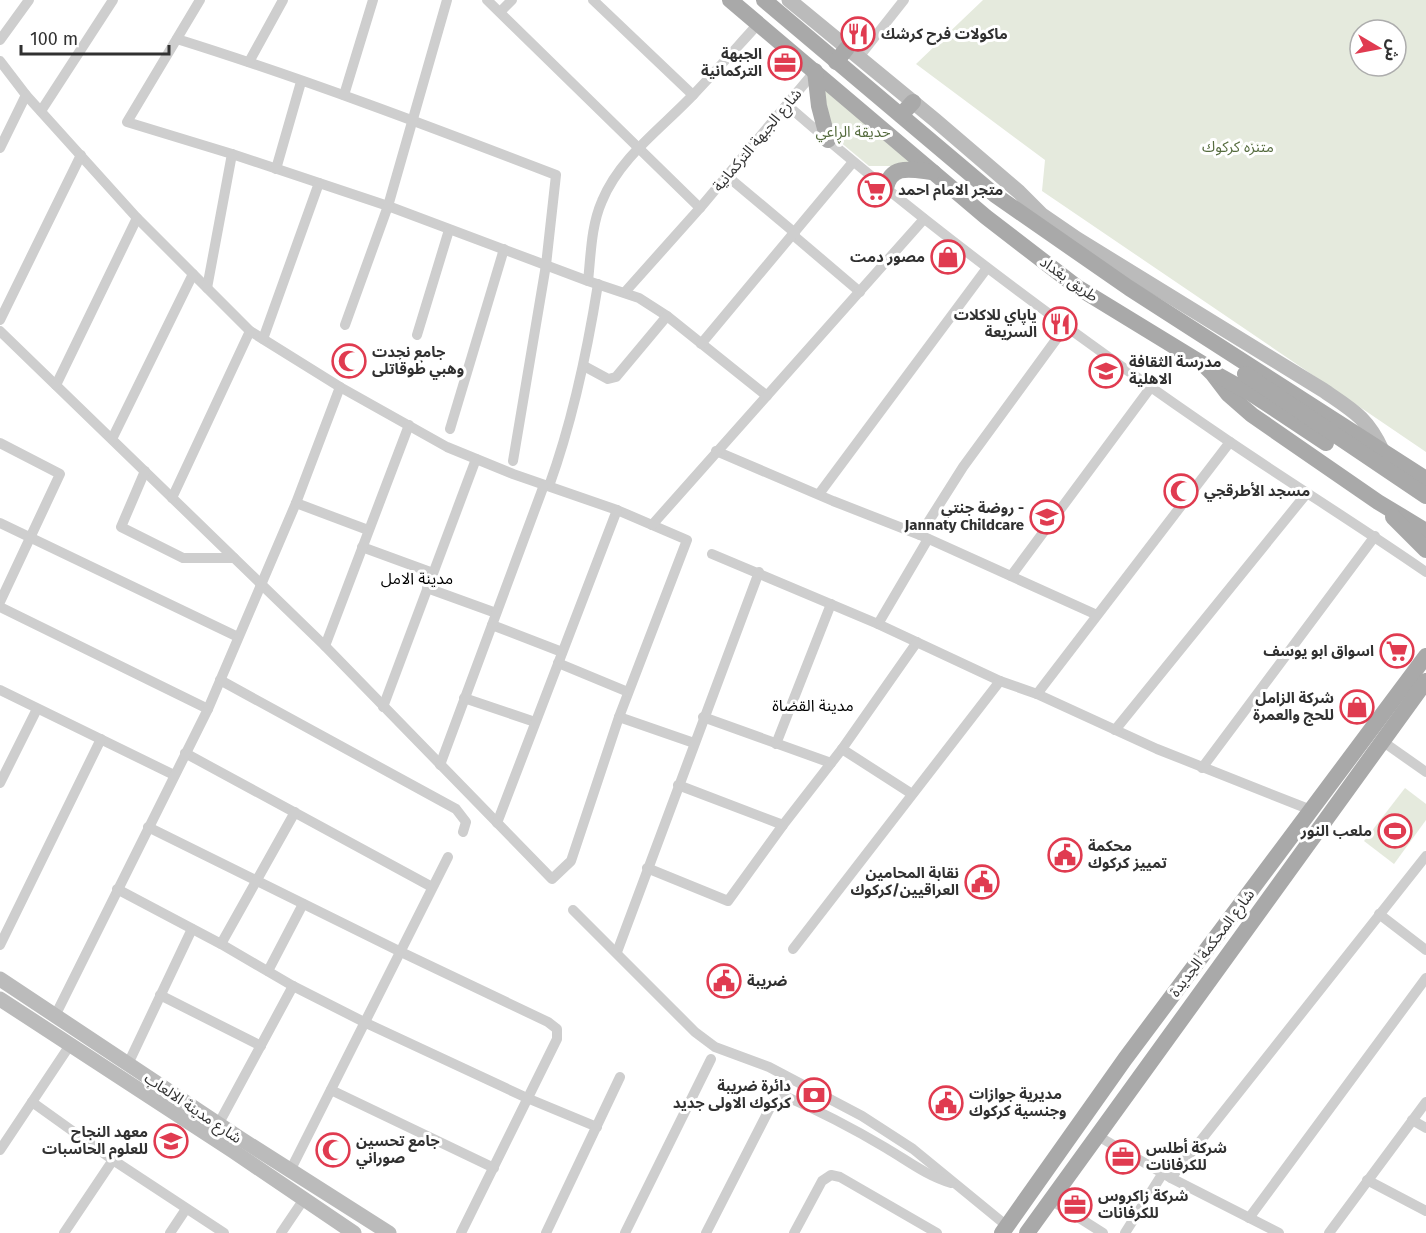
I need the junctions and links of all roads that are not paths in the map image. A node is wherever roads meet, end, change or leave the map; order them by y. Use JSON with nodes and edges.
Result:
{"nodes":[{"id":1,"x":28,"y":0,"type":"edge"},
{"id":2,"x":113,"y":0,"type":"edge"},
{"id":3,"x":200,"y":0,"type":"edge"},
{"id":4,"x":283,"y":0,"type":"edge"},
{"id":5,"x":373,"y":0,"type":"edge"},
{"id":6,"x":447,"y":0,"type":"edge"},
{"id":7,"x":487,"y":0,"type":"edge"},
{"id":8,"x":512,"y":0,"type":"edge"},
{"id":9,"x":593,"y":0,"type":"edge"},
{"id":10,"x":730,"y":0,"type":"edge"},
{"id":11,"x":764,"y":0,"type":"edge"},
{"id":12,"x":904,"y":0,"type":"edge"},
{"id":13,"x":797,"y":2,"type":"edge"},
{"id":14,"x":500,"y":12,"type":"junction"},
{"id":15,"x":759,"y":23,"type":"junction"},
{"id":16,"x":177,"y":39,"type":"junction"},
{"id":17,"x":0,"y":40,"type":"edge"},
{"id":18,"x":853,"y":52,"type":"junction"},
{"id":19,"x":0,"y":61,"type":"edge"},
{"id":20,"x":249,"y":62,"type":"junction"},
{"id":21,"x":836,"y":62,"type":"junction"},
{"id":22,"x":815,"y":71,"type":"junction"},
{"id":23,"x":301,"y":82,"type":"junction"},
{"id":24,"x":27,"y":94,"type":"junction"},
{"id":25,"x":344,"y":95,"type":"junction"},
{"id":26,"x":693,"y":95,"type":"junction"},
{"id":27,"x":913,"y":102,"type":"junction"},
{"id":28,"x":787,"y":105,"type":"junction"},
{"id":29,"x":41,"y":111,"type":"junction"},
{"id":30,"x":901,"y":115,"type":"junction"},
{"id":31,"x":412,"y":120,"type":"junction"},
{"id":32,"x":828,"y":140,"type":"junction"},
{"id":33,"x":0,"y":148,"type":"edge"},
{"id":34,"x":638,"y":148,"type":"junction"},
{"id":35,"x":232,"y":154,"type":"junction"},
{"id":36,"x":81,"y":155,"type":"junction"},
{"id":37,"x":854,"y":162,"type":"junction"},
{"id":38,"x":276,"y":169,"type":"junction"},
{"id":39,"x":933,"y":172,"type":"junction"},
{"id":40,"x":727,"y":176,"type":"junction"},
{"id":41,"x":319,"y":183,"type":"junction"},
{"id":42,"x":886,"y":188,"type":"junction"},
{"id":43,"x":388,"y":206,"type":"junction"},
{"id":44,"x":700,"y":208,"type":"junction"},
{"id":45,"x":137,"y":218,"type":"junction"},
{"id":46,"x":924,"y":219,"type":"junction"},
{"id":47,"x":449,"y":230,"type":"junction"},
{"id":48,"x":794,"y":234,"type":"junction"},
{"id":49,"x":504,"y":249,"type":"junction"},
{"id":50,"x":546,"y":265,"type":"junction"},
{"id":51,"x":987,"y":268,"type":"junction"},
{"id":52,"x":193,"y":274,"type":"junction"},
{"id":53,"x":593,"y":283,"type":"junction"},
{"id":54,"x":207,"y":288,"type":"junction"},
{"id":55,"x":1148,"y":291,"type":"junction"},
{"id":56,"x":624,"y":292,"type":"junction"},
{"id":57,"x":860,"y":292,"type":"junction"},
{"id":58,"x":667,"y":316,"type":"junction"},
{"id":59,"x":0,"y":320,"type":"edge"},
{"id":60,"x":345,"y":325,"type":"dead end"},
{"id":61,"x":1066,"y":326,"type":"junction"},
{"id":62,"x":1194,"y":329,"type":"junction"},
{"id":63,"x":0,"y":331,"type":"edge"},
{"id":64,"x":250,"y":331,"type":"junction"},
{"id":65,"x":417,"y":335,"type":"dead end"},
{"id":66,"x":263,"y":339,"type":"junction"},
{"id":67,"x":701,"y":344,"type":"junction"},
{"id":68,"x":584,"y":366,"type":"junction"},
{"id":69,"x":1212,"y":372,"type":"junction"},
{"id":70,"x":56,"y":385,"type":"junction"},
{"id":71,"x":340,"y":387,"type":"junction"},
{"id":72,"x":1151,"y":387,"type":"junction"},
{"id":73,"x":767,"y":396,"type":"junction"},
{"id":74,"x":409,"y":424,"type":"junction"},
{"id":75,"x":450,"y":429,"type":"dead end"},
{"id":76,"x":112,"y":439,"type":"junction"},
{"id":77,"x":1230,"y":442,"type":"junction"},
{"id":78,"x":0,"y":443,"type":"edge"},
{"id":79,"x":1382,"y":450,"type":"junction"},
{"id":80,"x":716,"y":451,"type":"junction"},
{"id":81,"x":476,"y":459,"type":"junction"},
{"id":82,"x":513,"y":460,"type":"dead end"},
{"id":83,"x":145,"y":471,"type":"junction"},
{"id":84,"x":1426,"y":479,"type":"edge"},
{"id":85,"x":546,"y":485,"type":"junction"},
{"id":86,"x":1307,"y":493,"type":"junction"},
{"id":87,"x":819,"y":494,"type":"junction"},
{"id":88,"x":1426,"y":496,"type":"edge"},
{"id":89,"x":172,"y":498,"type":"junction"},
{"id":90,"x":1378,"y":502,"type":"junction"},
{"id":91,"x":296,"y":503,"type":"junction"},
{"id":92,"x":1426,"y":507,"type":"edge"},
{"id":93,"x":616,"y":510,"type":"junction"},
{"id":94,"x":0,"y":523,"type":"edge"},
{"id":95,"x":652,"y":525,"type":"junction"},
{"id":96,"x":368,"y":530,"type":"junction"},
{"id":97,"x":1426,"y":531,"type":"edge"},
{"id":98,"x":31,"y":537,"type":"junction"},
{"id":99,"x":924,"y":537,"type":"junction"},
{"id":100,"x":1375,"y":537,"type":"junction"},
{"id":101,"x":362,"y":547,"type":"junction"},
{"id":102,"x":1426,"y":550,"type":"edge"},
{"id":103,"x":712,"y":554,"type":"dead end"},
{"id":104,"x":234,"y":558,"type":"junction"},
{"id":105,"x":759,"y":572,"type":"junction"},
{"id":106,"x":1426,"y":572,"type":"edge"},
{"id":107,"x":432,"y":573,"type":"junction"},
{"id":108,"x":1011,"y":576,"type":"junction"},
{"id":109,"x":262,"y":585,"type":"junction"},
{"id":110,"x":427,"y":588,"type":"junction"},
{"id":111,"x":0,"y":602,"type":"edge"},
{"id":112,"x":831,"y":604,"type":"junction"},
{"id":113,"x":0,"y":607,"type":"edge"},
{"id":114,"x":496,"y":613,"type":"junction"},
{"id":115,"x":1097,"y":615,"type":"junction"},
{"id":116,"x":878,"y":624,"type":"junction"},
{"id":117,"x":492,"y":625,"type":"junction"},
{"id":118,"x":238,"y":637,"type":"junction"},
{"id":119,"x":917,"y":642,"type":"junction"},
{"id":120,"x":325,"y":646,"type":"junction"},
{"id":121,"x":562,"y":652,"type":"junction"},
{"id":122,"x":558,"y":663,"type":"junction"},
{"id":123,"x":1424,"y":664,"type":"edge"},
{"id":124,"x":220,"y":680,"type":"junction"},
{"id":125,"x":1000,"y":681,"type":"junction"},
{"id":126,"x":0,"y":690,"type":"edge"},
{"id":127,"x":628,"y":693,"type":"junction"},
{"id":128,"x":1037,"y":694,"type":"junction"},
{"id":129,"x":464,"y":698,"type":"junction"},
{"id":130,"x":383,"y":706,"type":"junction"},
{"id":131,"x":37,"y":709,"type":"junction"},
{"id":132,"x":208,"y":709,"type":"junction"},
{"id":133,"x":619,"y":717,"type":"junction"},
{"id":134,"x":704,"y":717,"type":"junction"},
{"id":135,"x":535,"y":722,"type":"junction"},
{"id":136,"x":1115,"y":730,"type":"junction"},
{"id":137,"x":101,"y":740,"type":"junction"},
{"id":138,"x":1382,"y":741,"type":"junction"},
{"id":139,"x":694,"y":743,"type":"junction"},
{"id":140,"x":776,"y":744,"type":"junction"},
{"id":141,"x":842,"y":749,"type":"junction"},
{"id":142,"x":185,"y":753,"type":"junction"},
{"id":143,"x":831,"y":763,"type":"junction"},
{"id":144,"x":440,"y":765,"type":"junction"},
{"id":145,"x":1202,"y":768,"type":"junction"},
{"id":146,"x":1426,"y":772,"type":"edge"},
{"id":147,"x":174,"y":775,"type":"junction"},
{"id":148,"x":0,"y":783,"type":"edge"},
{"id":149,"x":678,"y":785,"type":"junction"},
{"id":150,"x":912,"y":794,"type":"junction"},
{"id":151,"x":1311,"y":810,"type":"junction"},
{"id":152,"x":295,"y":812,"type":"junction"},
{"id":153,"x":497,"y":823,"type":"junction"},
{"id":154,"x":783,"y":825,"type":"junction"},
{"id":155,"x":148,"y":827,"type":"junction"},
{"id":156,"x":463,"y":832,"type":"dead end"},
{"id":157,"x":448,"y":857,"type":"dead end"},
{"id":158,"x":1426,"y":857,"type":"edge"},
{"id":159,"x":647,"y":868,"type":"junction"},
{"id":160,"x":257,"y":881,"type":"junction"},
{"id":161,"x":432,"y":887,"type":"junction"},
{"id":162,"x":117,"y":889,"type":"junction"},
{"id":163,"x":303,"y":904,"type":"junction"},
{"id":164,"x":573,"y":910,"type":"dead end"},
{"id":165,"x":1379,"y":914,"type":"junction"},
{"id":166,"x":192,"y":929,"type":"junction"},
{"id":167,"x":221,"y":944,"type":"junction"},
{"id":168,"x":0,"y":945,"type":"edge"},
{"id":169,"x":794,"y":948,"type":"dead end"},
{"id":170,"x":1426,"y":950,"type":"edge"},
{"id":171,"x":401,"y":952,"type":"junction"},
{"id":172,"x":617,"y":952,"type":"junction"},
{"id":173,"x":268,"y":971,"type":"junction"},
{"id":174,"x":1426,"y":978,"type":"edge"},
{"id":175,"x":0,"y":979,"type":"edge"},
{"id":176,"x":293,"y":986,"type":"junction"},
{"id":177,"x":160,"y":995,"type":"junction"},
{"id":178,"x":0,"y":999,"type":"edge"},
{"id":179,"x":55,"y":1016,"type":"junction"},
{"id":180,"x":366,"y":1023,"type":"junction"},
{"id":181,"x":70,"y":1045,"type":"junction"},
{"id":182,"x":261,"y":1046,"type":"junction"},
{"id":183,"x":711,"y":1059,"type":"dead end"},
{"id":184,"x":128,"y":1064,"type":"junction"},
{"id":185,"x":620,"y":1077,"type":"dead end"},
{"id":186,"x":331,"y":1090,"type":"junction"},
{"id":187,"x":527,"y":1098,"type":"junction"},
{"id":188,"x":32,"y":1102,"type":"junction"},
{"id":189,"x":1426,"y":1102,"type":"edge"},
{"id":190,"x":1412,"y":1120,"type":"junction"},
{"id":191,"x":219,"y":1123,"type":"junction"},
{"id":192,"x":597,"y":1127,"type":"junction"},
{"id":193,"x":1426,"y":1128,"type":"edge"},
{"id":194,"x":1096,"y":1135,"type":"junction"},
{"id":195,"x":0,"y":1150,"type":"edge"},
{"id":196,"x":113,"y":1160,"type":"junction"},
{"id":197,"x":494,"y":1168,"type":"junction"},
{"id":198,"x":290,"y":1171,"type":"junction"},
{"id":199,"x":1167,"y":1175,"type":"junction"},
{"id":200,"x":1367,"y":1180,"type":"junction"},
{"id":201,"x":958,"y":1185,"type":"junction"},
{"id":202,"x":304,"y":1199,"type":"junction"},
{"id":203,"x":1050,"y":1200,"type":"junction"},
{"id":204,"x":186,"y":1209,"type":"junction"},
{"id":205,"x":1426,"y":1211,"type":"edge"},
{"id":206,"x":1249,"y":1218,"type":"junction"},
{"id":207,"x":1004,"y":1229,"type":"edge"},
{"id":208,"x":64,"y":1233,"type":"edge"},
{"id":209,"x":170,"y":1233,"type":"edge"},
{"id":210,"x":224,"y":1233,"type":"edge"},
{"id":211,"x":282,"y":1233,"type":"edge"},
{"id":212,"x":354,"y":1233,"type":"edge"},
{"id":213,"x":389,"y":1233,"type":"edge"},
{"id":214,"x":461,"y":1233,"type":"edge"},
{"id":215,"x":546,"y":1233,"type":"edge"},
{"id":216,"x":625,"y":1233,"type":"edge"},
{"id":217,"x":706,"y":1233,"type":"edge"},
{"id":218,"x":794,"y":1233,"type":"edge"},
{"id":219,"x":937,"y":1233,"type":"edge"},
{"id":220,"x":1027,"y":1233,"type":"edge"},
{"id":221,"x":1103,"y":1233,"type":"edge"},
{"id":222,"x":1125,"y":1233,"type":"edge"},
{"id":223,"x":1279,"y":1233,"type":"edge"},
{"id":224,"x":1329,"y":1233,"type":"edge"}],
"edges":[{"from":1,"to":17,"type":"street"},
{"from":2,"to":29,"type":"street"},
{"from":3,"to":16,"type":"street"},
{"from":4,"to":20,"type":"street"},
{"from":5,"to":25,"type":"street"},
{"from":6,"to":31,"type":"street"},
{"from":7,"to":14,"type":"street"},
{"from":8,"to":14,"type":"street"},
{"from":9,"to":26,"type":"street"},
{"from":10,"to":15,"type":"main road","name":"طريق بغداد"},
{"from":11,"to":21,"type":"main road","name":"طريق بغداد"},
{"from":12,"to":18,"type":"street"},
{"from":13,"to":18,"type":"main road"},
{"from":14,"to":34,"type":"street"},
{"from":15,"to":22,"type":"main road","name":"طريق بغداد"},
{"from":15,"to":26,"type":"street"},
{"from":16,"to":20,"type":"street"},
{"from":16,"to":35,"type":"street"},
{"from":18,"to":21,"type":"main road"},
{"from":18,"to":27,"type":"main road"},
{"from":19,"to":24,"type":"street"},
{"from":20,"to":23,"type":"street"},
{"from":21,"to":30,"type":"main road","name":"طريق بغداد"},
{"from":22,"to":28,"type":"street","name":"شارع الجبهة التركمانية"},
{"from":22,"to":32,"type":"main road"},
{"from":22,"to":39,"type":"main road","name":"طريق بغداد"},
{"from":23,"to":25,"type":"street"},
{"from":23,"to":38,"type":"street"},
{"from":24,"to":29,"type":"street"},
{"from":24,"to":33,"type":"street"},
{"from":25,"to":31,"type":"street"},
{"from":26,"to":34,"type":"street"},
{"from":27,"to":30,"type":"main road"},
{"from":27,"to":55,"type":"main road"},
{"from":28,"to":32,"type":"street"},
{"from":28,"to":40,"type":"street","name":"شارع الجبهة التركمانية"},
{"from":29,"to":36,"type":"street"},
{"from":30,"to":55,"type":"main road","name":"طريق بغداد"},
{"from":31,"to":43,"type":"street"},
{"from":31,"to":50,"type":"street"},
{"from":32,"to":37,"type":"street"},
{"from":34,"to":44,"type":"street"},
{"from":34,"to":53,"type":"street"},
{"from":35,"to":38,"type":"street"},
{"from":35,"to":54,"type":"street"},
{"from":36,"to":45,"type":"street"},
{"from":36,"to":59,"type":"street"},
{"from":37,"to":42,"type":"street"},
{"from":37,"to":48,"type":"street"},
{"from":38,"to":41,"type":"street"},
{"from":39,"to":42,"type":"main road"},
{"from":39,"to":69,"type":"main road","name":"طريق بغداد"},
{"from":40,"to":44,"type":"street","name":"شارع الجبهة التركمانية"},
{"from":40,"to":48,"type":"street"},
{"from":41,"to":43,"type":"street"},
{"from":41,"to":66,"type":"street"},
{"from":42,"to":46,"type":"street"},
{"from":43,"to":47,"type":"street"},
{"from":43,"to":60,"type":"street"},
{"from":44,"to":56,"type":"street","name":"شارع الجبهة التركمانية"},
{"from":45,"to":52,"type":"street"},
{"from":45,"to":70,"type":"street"},
{"from":46,"to":51,"type":"street"},
{"from":46,"to":57,"type":"street"},
{"from":47,"to":49,"type":"street"},
{"from":47,"to":65,"type":"street"},
{"from":48,"to":57,"type":"street"},
{"from":48,"to":67,"type":"street"},
{"from":49,"to":50,"type":"street"},
{"from":49,"to":75,"type":"street"},
{"from":50,"to":53,"type":"street"},
{"from":50,"to":82,"type":"street"},
{"from":51,"to":61,"type":"street"},
{"from":51,"to":87,"type":"street"},
{"from":52,"to":54,"type":"street"},
{"from":52,"to":76,"type":"street"},
{"from":53,"to":56,"type":"street"},
{"from":53,"to":68,"type":"street"},
{"from":54,"to":64,"type":"street"},
{"from":55,"to":62,"type":"main road","name":"طريق بغداد"},
{"from":55,"to":79,"type":"main road"},
{"from":56,"to":58,"type":"street"},
{"from":57,"to":73,"type":"street"},
{"from":58,"to":67,"type":"street"},
{"from":58,"to":68,"type":"street"},
{"from":61,"to":72,"type":"street"},
{"from":61,"to":99,"type":"street"},
{"from":62,"to":79,"type":"main road","name":"طريق بغداد"},
{"from":62,"to":88,"type":"main road"},
{"from":63,"to":70,"type":"street"},
{"from":64,"to":66,"type":"street"},
{"from":64,"to":89,"type":"street"},
{"from":66,"to":71,"type":"street"},
{"from":67,"to":73,"type":"street"},
{"from":68,"to":85,"type":"street"},
{"from":69,"to":90,"type":"main road","name":"طريق بغداد"},
{"from":69,"to":92,"type":"main road"},
{"from":70,"to":76,"type":"street"},
{"from":71,"to":74,"type":"street"},
{"from":71,"to":91,"type":"street"},
{"from":72,"to":77,"type":"street"},
{"from":72,"to":108,"type":"street"},
{"from":73,"to":80,"type":"street"},
{"from":74,"to":81,"type":"street"},
{"from":74,"to":96,"type":"street"},
{"from":76,"to":83,"type":"street"},
{"from":77,"to":86,"type":"street"},
{"from":77,"to":115,"type":"street"},
{"from":78,"to":98,"type":"street"},
{"from":79,"to":84,"type":"main road","name":"طريق بغداد"},
{"from":80,"to":87,"type":"street"},
{"from":80,"to":95,"type":"street"},
{"from":81,"to":85,"type":"street"},
{"from":81,"to":107,"type":"street"},
{"from":83,"to":89,"type":"street"},
{"from":83,"to":104,"type":"street"},
{"from":85,"to":93,"type":"street"},
{"from":85,"to":114,"type":"street"},
{"from":86,"to":100,"type":"street"},
{"from":86,"to":136,"type":"street"},
{"from":87,"to":99,"type":"street"},
{"from":89,"to":104,"type":"street"},
{"from":90,"to":97,"type":"main road","name":"طريق بغداد"},
{"from":90,"to":102,"type":"main road"},
{"from":91,"to":96,"type":"street"},
{"from":91,"to":109,"type":"street"},
{"from":93,"to":95,"type":"street"},
{"from":93,"to":121,"type":"street"},
{"from":94,"to":98,"type":"street"},
{"from":95,"to":127,"type":"street"},
{"from":96,"to":101,"type":"street"},
{"from":98,"to":111,"type":"street"},
{"from":98,"to":118,"type":"street"},
{"from":99,"to":108,"type":"street"},
{"from":99,"to":116,"type":"street"},
{"from":100,"to":106,"type":"street"},
{"from":100,"to":145,"type":"street"},
{"from":101,"to":107,"type":"street"},
{"from":101,"to":120,"type":"street"},
{"from":103,"to":105,"type":"street"},
{"from":104,"to":109,"type":"street"},
{"from":105,"to":112,"type":"street"},
{"from":105,"to":134,"type":"street"},
{"from":107,"to":110,"type":"street"},
{"from":108,"to":115,"type":"street"},
{"from":109,"to":118,"type":"street"},
{"from":109,"to":120,"type":"street"},
{"from":110,"to":114,"type":"street"},
{"from":110,"to":130,"type":"street"},
{"from":112,"to":116,"type":"street"},
{"from":112,"to":140,"type":"street"},
{"from":113,"to":132,"type":"street"},
{"from":114,"to":117,"type":"street"},
{"from":115,"to":128,"type":"street"},
{"from":116,"to":119,"type":"street"},
{"from":117,"to":121,"type":"street"},
{"from":117,"to":129,"type":"street"},
{"from":118,"to":124,"type":"street"},
{"from":119,"to":125,"type":"street"},
{"from":119,"to":141,"type":"street"},
{"from":120,"to":130,"type":"street"},
{"from":121,"to":122,"type":"street"},
{"from":122,"to":127,"type":"street"},
{"from":122,"to":135,"type":"street"},
{"from":123,"to":138,"type":"main road","name":"شارع المحكمة الجديدة"},
{"from":123,"to":151,"type":"main road","name":"شارع المحكمة الجديدة"},
{"from":124,"to":132,"type":"street"},
{"from":124,"to":156,"type":"street"},
{"from":125,"to":128,"type":"street"},
{"from":125,"to":150,"type":"street"},
{"from":126,"to":131,"type":"street"},
{"from":127,"to":133,"type":"street"},
{"from":128,"to":136,"type":"street"},
{"from":129,"to":135,"type":"street"},
{"from":129,"to":144,"type":"street"},
{"from":130,"to":144,"type":"street"},
{"from":131,"to":137,"type":"street"},
{"from":131,"to":148,"type":"street"},
{"from":132,"to":142,"type":"street"},
{"from":133,"to":139,"type":"street"},
{"from":133,"to":153,"type":"street"},
{"from":134,"to":139,"type":"street"},
{"from":134,"to":140,"type":"street"},
{"from":135,"to":153,"type":"street"},
{"from":136,"to":145,"type":"street"},
{"from":137,"to":147,"type":"street"},
{"from":137,"to":168,"type":"street"},
{"from":138,"to":146,"type":"street"},
{"from":138,"to":194,"type":"main road","name":"شارع المحكمة الجديدة"},
{"from":139,"to":149,"type":"street"},
{"from":140,"to":143,"type":"street"},
{"from":141,"to":143,"type":"street"},
{"from":141,"to":150,"type":"street"},
{"from":142,"to":147,"type":"street"},
{"from":142,"to":152,"type":"street"},
{"from":143,"to":154,"type":"street"},
{"from":144,"to":153,"type":"street"},
{"from":145,"to":151,"type":"street"},
{"from":147,"to":155,"type":"street"},
{"from":149,"to":154,"type":"street"},
{"from":149,"to":159,"type":"street"},
{"from":150,"to":169,"type":"street"},
{"from":151,"to":207,"type":"main road","name":"شارع المحكمة الجديدة"},
{"from":152,"to":160,"type":"street"},
{"from":152,"to":161,"type":"street"},
{"from":154,"to":159,"type":"street"},
{"from":155,"to":160,"type":"street"},
{"from":155,"to":162,"type":"street"},
{"from":157,"to":161,"type":"street"},
{"from":158,"to":165,"type":"street"},
{"from":159,"to":172,"type":"street"},
{"from":160,"to":163,"type":"street"},
{"from":160,"to":167,"type":"street"},
{"from":161,"to":171,"type":"street"},
{"from":162,"to":166,"type":"street"},
{"from":162,"to":179,"type":"street"},
{"from":163,"to":171,"type":"street"},
{"from":163,"to":173,"type":"street"},
{"from":164,"to":172,"type":"street"},
{"from":165,"to":170,"type":"street"},
{"from":165,"to":199,"type":"street"},
{"from":166,"to":167,"type":"street"},
{"from":166,"to":177,"type":"street"},
{"from":167,"to":173,"type":"street"},
{"from":171,"to":180,"type":"street"},
{"from":171,"to":187,"type":"street"},
{"from":172,"to":201,"type":"street"},
{"from":173,"to":176,"type":"street"},
{"from":174,"to":206,"type":"street"},
{"from":175,"to":179,"type":"main road","name":"شارع مدينة الالعاب"},
{"from":176,"to":180,"type":"street"},
{"from":176,"to":182,"type":"street"},
{"from":177,"to":182,"type":"street"},
{"from":177,"to":184,"type":"street"},
{"from":178,"to":181,"type":"main road","name":"شارع مدينة الالعاب"},
{"from":179,"to":184,"type":"main road","name":"شارع مدينة الالعاب"},
{"from":180,"to":186,"type":"street"},
{"from":180,"to":187,"type":"street"},
{"from":181,"to":188,"type":"street"},
{"from":181,"to":202,"type":"main road","name":"شارع مدينة الالعاب"},
{"from":182,"to":191,"type":"street"},
{"from":183,"to":216,"type":"street"},
{"from":184,"to":191,"type":"main road","name":"شارع مدينة الالعاب"},
{"from":185,"to":192,"type":"street"},
{"from":186,"to":197,"type":"street"},
{"from":186,"to":198,"type":"street"},
{"from":187,"to":192,"type":"street"},
{"from":187,"to":197,"type":"street"},
{"from":188,"to":195,"type":"street"},
{"from":188,"to":196,"type":"street"},
{"from":189,"to":190,"type":"street"},
{"from":190,"to":193,"type":"street"},
{"from":190,"to":200,"type":"street"},
{"from":191,"to":198,"type":"main road","name":"شارع مدينة الالعاب"},
{"from":192,"to":215,"type":"street"},
{"from":194,"to":199,"type":"street"},
{"from":194,"to":203,"type":"main road","name":"شارع المحكمة الجديدة"},
{"from":196,"to":204,"type":"street"},
{"from":196,"to":208,"type":"street"},
{"from":197,"to":214,"type":"street"},
{"from":198,"to":213,"type":"main road","name":"شارع مدينة الالعاب"},
{"from":199,"to":206,"type":"street"},
{"from":199,"to":222,"type":"street"},
{"from":200,"to":205,"type":"street"},
{"from":200,"to":224,"type":"street"},
{"from":201,"to":207,"type":"street"},
{"from":201,"to":217,"type":"street"},
{"from":202,"to":211,"type":"street"},
{"from":202,"to":212,"type":"main road","name":"شارع مدينة الالعاب"},
{"from":203,"to":220,"type":"main road","name":"شارع المحكمة الجديدة"},
{"from":203,"to":221,"type":"street"},
{"from":204,"to":209,"type":"street"},
{"from":204,"to":210,"type":"street"},
{"from":206,"to":223,"type":"street"},
{"from":218,"to":219,"type":"street"}]}
